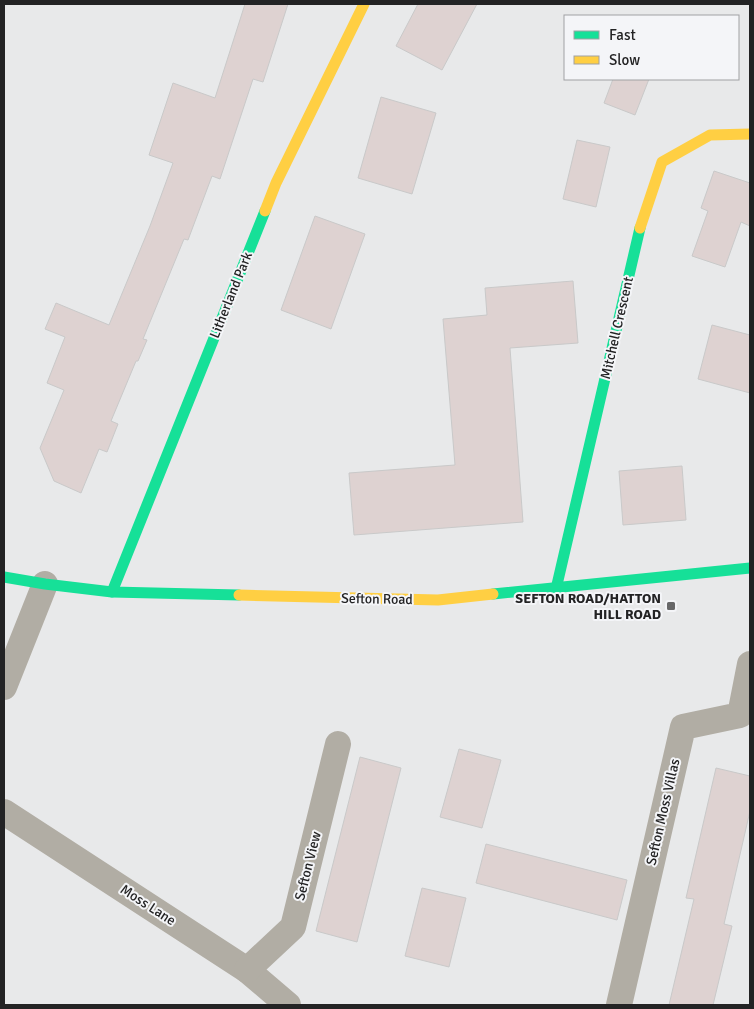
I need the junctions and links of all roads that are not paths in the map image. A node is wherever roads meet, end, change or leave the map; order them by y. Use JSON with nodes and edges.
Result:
{"nodes":[{"id":1,"x":364,"y":4,"type":"edge"},
{"id":2,"x":750,"y":134,"type":"edge"},
{"id":3,"x":750,"y":568,"type":"edge"},
{"id":4,"x":4,"y":577,"type":"edge"},
{"id":5,"x":45,"y":584,"type":"junction"},
{"id":6,"x":556,"y":588,"type":"junction"},
{"id":7,"x":112,"y":592,"type":"junction"},
{"id":8,"x":750,"y":664,"type":"edge"},
{"id":9,"x":4,"y":687,"type":"edge"},
{"id":10,"x":338,"y":744,"type":"dead end"},
{"id":11,"x":4,"y":812,"type":"edge"},
{"id":12,"x":247,"y":970,"type":"junction"},
{"id":13,"x":288,"y":1005,"type":"edge"},
{"id":14,"x":619,"y":1005,"type":"edge"}],
"edges":[{"from":1,"to":7,"type":"street","name":"Litherland Park"},
{"from":2,"to":6,"type":"street","name":"Mitchell Crescent"},
{"from":3,"to":6,"type":"street","name":"Sefton Road"},
{"from":4,"to":5,"type":"street","name":"Sefton Road"},
{"from":5,"to":7,"type":"street","name":"Sefton Road"},
{"from":5,"to":9,"type":"street"},
{"from":6,"to":7,"type":"street","name":"Sefton Road"},
{"from":8,"to":14,"type":"street","name":"Sefton Moss Villas"},
{"from":10,"to":12,"type":"street","name":"Sefton View"},
{"from":11,"to":12,"type":"street","name":"Moss Lane"},
{"from":12,"to":13,"type":"street","name":"Moss Lane"}]}
